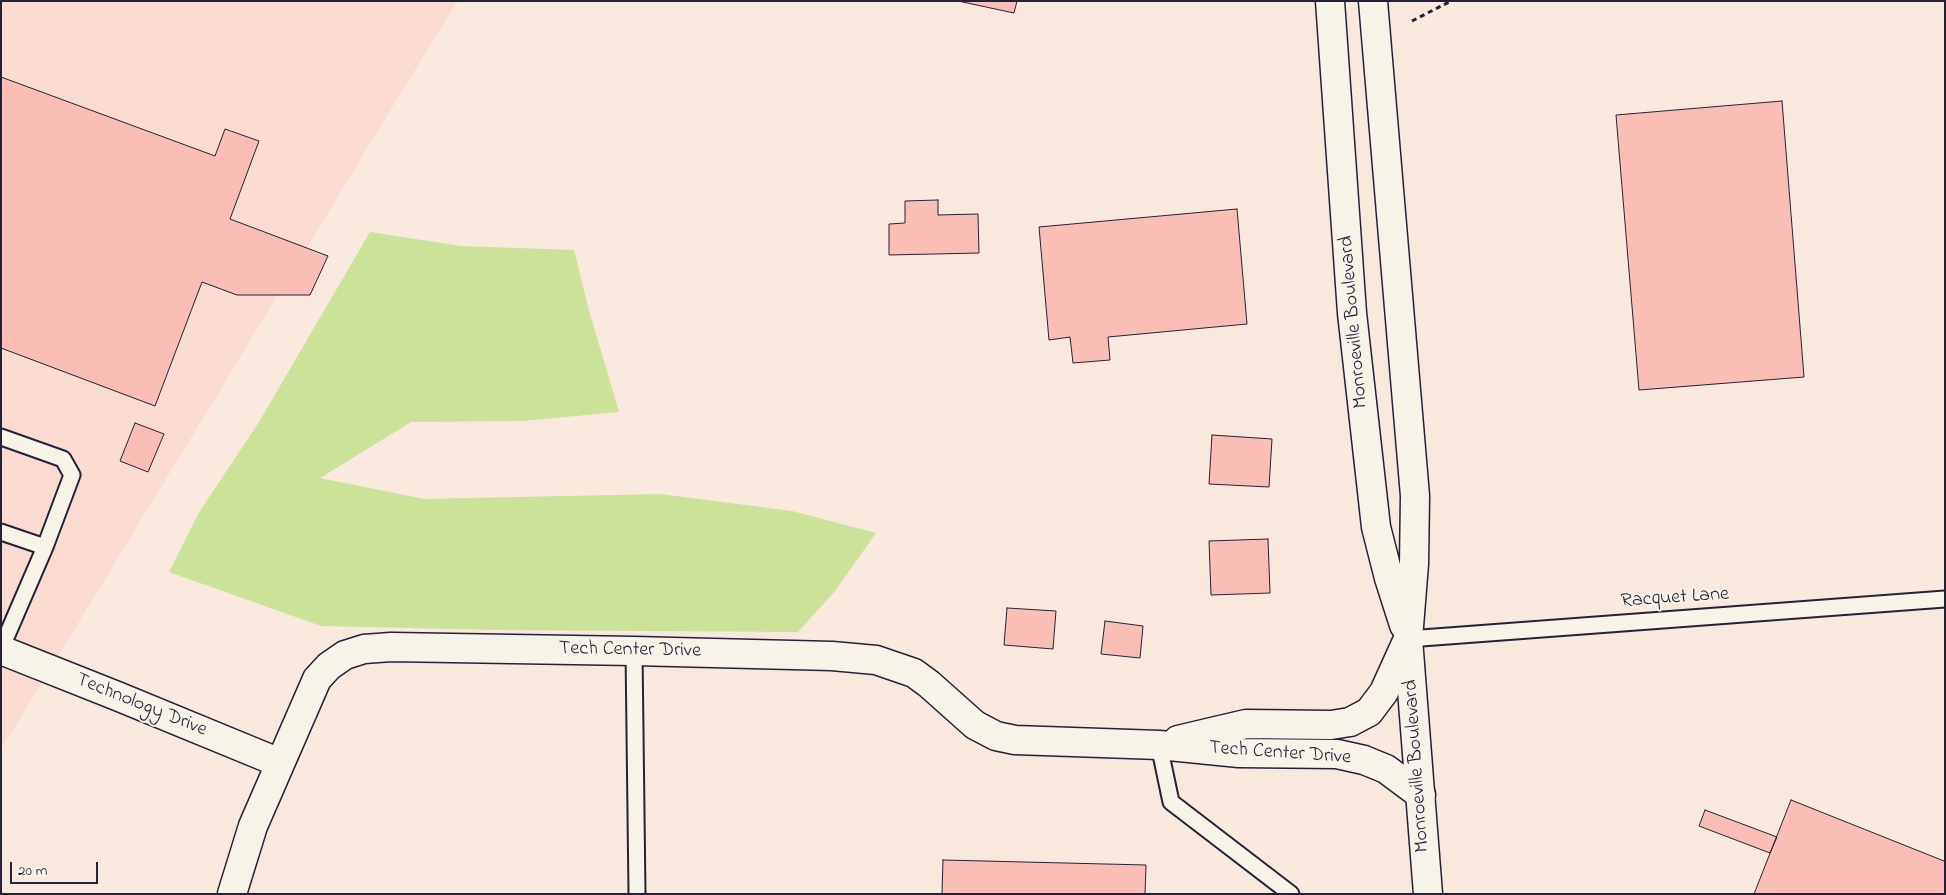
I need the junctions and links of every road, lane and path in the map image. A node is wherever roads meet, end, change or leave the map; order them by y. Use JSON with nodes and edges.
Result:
{"nodes":[{"id":1,"x":1330,"y":1,"type":"edge"},
{"id":2,"x":1373,"y":1,"type":"edge"},
{"id":3,"x":1450,"y":1,"type":"edge"},
{"id":4,"x":1412,"y":21,"type":"dead end"},
{"id":5,"x":1,"y":437,"type":"edge"},
{"id":6,"x":1,"y":532,"type":"edge"},
{"id":7,"x":45,"y":547,"type":"junction"},
{"id":8,"x":1945,"y":599,"type":"edge"},
{"id":9,"x":1408,"y":639,"type":"junction"},
{"id":10,"x":1,"y":650,"type":"edge"},
{"id":11,"x":634,"y":651,"type":"junction"},
{"id":12,"x":1159,"y":745,"type":"junction"},
{"id":13,"x":280,"y":763,"type":"junction"},
{"id":14,"x":1421,"y":795,"type":"junction"},
{"id":15,"x":232,"y":894,"type":"edge"},
{"id":16,"x":637,"y":894,"type":"edge"},
{"id":17,"x":1291,"y":894,"type":"edge"},
{"id":18,"x":1428,"y":894,"type":"edge"}],
"edges":[{"from":1,"to":9,"type":"street","name":"Monroeville Boulevard"},
{"from":2,"to":9,"type":"street","name":"Monroeville Boulevard"},
{"from":3,"to":4,"type":"path"},
{"from":5,"to":7,"type":"lane"},
{"from":6,"to":7,"type":"lane"},
{"from":7,"to":10,"type":"lane"},
{"from":8,"to":9,"type":"lane","name":"Racquet Lane"},
{"from":9,"to":12,"type":"street","name":"Tech Center Drive"},
{"from":9,"to":14,"type":"street","name":"Monroeville Boulevard"},
{"from":10,"to":13,"type":"street","name":"Technology Drive"},
{"from":11,"to":12,"type":"street","name":"Tech Center Drive"},
{"from":11,"to":13,"type":"street","name":"Tech Center Drive"},
{"from":11,"to":16,"type":"lane"},
{"from":12,"to":14,"type":"street","name":"Tech Center Drive"},
{"from":12,"to":17,"type":"lane"},
{"from":13,"to":15,"type":"street","name":"Tech Center Drive"},
{"from":14,"to":18,"type":"street","name":"Monroeville Boulevard"}]}
